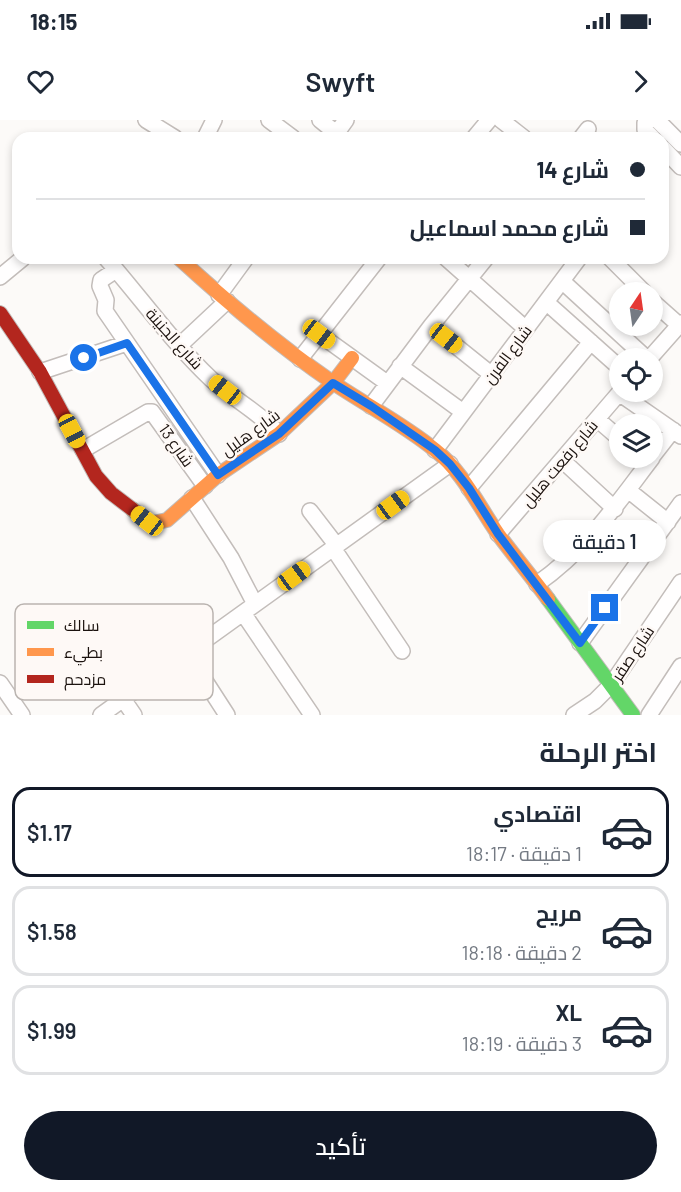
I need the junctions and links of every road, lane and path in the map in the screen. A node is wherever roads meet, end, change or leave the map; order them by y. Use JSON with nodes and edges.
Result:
{"nodes":[{"id":1,"x":146,"y":120,"type":"edge"},
{"id":2,"x":269,"y":120,"type":"edge"},
{"id":3,"x":320,"y":120,"type":"edge"},
{"id":4,"x":489,"y":120,"type":"edge"},
{"id":5,"x":501,"y":120,"type":"edge"},
{"id":6,"x":655,"y":120,"type":"edge"},
{"id":7,"x":165,"y":132,"type":"edge"},
{"id":8,"x":285,"y":132,"type":"edge"},
{"id":9,"x":330,"y":132,"type":"edge"},
{"id":10,"x":479,"y":132,"type":"edge"},
{"id":11,"x":516,"y":132,"type":"edge"},
{"id":12,"x":647,"y":132,"type":"edge"},
{"id":13,"x":670,"y":143,"type":"edge"},
{"id":14,"x":681,"y":167,"type":"edge"},
{"id":15,"x":16,"y":264,"type":"edge"},
{"id":16,"x":112,"y":264,"type":"edge"},
{"id":17,"x":116,"y":264,"type":"edge"},
{"id":18,"x":186,"y":264,"type":"edge"},
{"id":19,"x":243,"y":264,"type":"edge"},
{"id":20,"x":374,"y":264,"type":"edge"},
{"id":21,"x":453,"y":264,"type":"edge"},
{"id":22,"x":481,"y":264,"type":"edge"},
{"id":23,"x":575,"y":264,"type":"edge"},
{"id":24,"x":616,"y":264,"type":"edge"},
{"id":25,"x":0,"y":277,"type":"edge"},
{"id":26,"x":470,"y":279,"type":"junction"},
{"id":27,"x":562,"y":281,"type":"junction"},
{"id":28,"x":634,"y":282,"type":"edge"},
{"id":29,"x":223,"y":298,"type":"junction"},
{"id":30,"x":546,"y":303,"type":"junction"},
{"id":31,"x":663,"y":309,"type":"edge"},
{"id":32,"x":0,"y":314,"type":"edge"},
{"id":33,"x":680,"y":324,"type":"edge"},
{"id":34,"x":431,"y":326,"type":"junction"},
{"id":35,"x":525,"y":329,"type":"junction"},
{"id":36,"x":319,"y":334,"type":"junction"},
{"id":37,"x":591,"y":342,"type":"junction"},
{"id":38,"x":127,"y":343,"type":"junction"},
{"id":39,"x":179,"y":346,"type":"junction"},
{"id":40,"x":637,"y":348,"type":"edge"},
{"id":41,"x":657,"y":348,"type":"edge"},
{"id":42,"x":352,"y":358,"type":"junction"},
{"id":43,"x":609,"y":358,"type":"edge"},
{"id":44,"x":300,"y":359,"type":"junction"},
{"id":45,"x":400,"y":366,"type":"junction"},
{"id":46,"x":40,"y":372,"type":"junction"},
{"id":47,"x":492,"y":375,"type":"junction"},
{"id":48,"x":333,"y":383,"type":"junction"},
{"id":49,"x":387,"y":383,"type":"junction"},
{"id":50,"x":611,"y":402,"type":"edge"},
{"id":51,"x":633,"y":402,"type":"edge"},
{"id":52,"x":371,"y":406,"type":"junction"},
{"id":53,"x":463,"y":412,"type":"junction"},
{"id":54,"x":597,"y":418,"type":"junction"},
{"id":55,"x":609,"y":429,"type":"edge"},
{"id":56,"x":677,"y":433,"type":"edge"},
{"id":57,"x":279,"y":434,"type":"junction"},
{"id":58,"x":663,"y":446,"type":"edge"},
{"id":59,"x":82,"y":450,"type":"junction"},
{"id":60,"x":435,"y":450,"type":"junction"},
{"id":61,"x":562,"y":460,"type":"junction"},
{"id":62,"x":450,"y":464,"type":"junction"},
{"id":63,"x":642,"y":468,"type":"edge"},
{"id":64,"x":218,"y":475,"type":"junction"},
{"id":65,"x":206,"y":486,"type":"junction"},
{"id":66,"x":469,"y":488,"type":"junction"},
{"id":67,"x":628,"y":490,"type":"junction"},
{"id":68,"x":192,"y":498,"type":"junction"},
{"id":69,"x":681,"y":503,"type":"edge"},
{"id":70,"x":615,"y":509,"type":"junction"},
{"id":71,"x":310,"y":511,"type":"dead end"},
{"id":72,"x":668,"y":522,"type":"junction"},
{"id":73,"x":498,"y":534,"type":"junction"},
{"id":74,"x":335,"y":547,"type":"junction"},
{"id":75,"x":681,"y":582,"type":"edge"},
{"id":76,"x":537,"y":584,"type":"junction"},
{"id":77,"x":249,"y":609,"type":"junction"},
{"id":78,"x":213,"y":635,"type":"edge"},
{"id":79,"x":580,"y":643,"type":"junction"},
{"id":80,"x":402,"y":651,"type":"dead end"},
{"id":81,"x":681,"y":666,"type":"edge"},
{"id":82,"x":0,"y":683,"type":"edge"},
{"id":83,"x":611,"y":685,"type":"junction"},
{"id":84,"x":213,"y":693,"type":"edge"},
{"id":85,"x":122,"y":700,"type":"edge"},
{"id":86,"x":124,"y":700,"type":"edge"},
{"id":87,"x":22,"y":715,"type":"edge"},
{"id":88,"x":101,"y":715,"type":"edge"},
{"id":89,"x":134,"y":715,"type":"edge"},
{"id":90,"x":227,"y":715,"type":"edge"},
{"id":91,"x":312,"y":715,"type":"edge"},
{"id":92,"x":574,"y":715,"type":"edge"},
{"id":93,"x":633,"y":715,"type":"edge"},
{"id":94,"x":649,"y":715,"type":"edge"}],
"edges":[{"from":1,"to":7,"type":"street"},
{"from":2,"to":8,"type":"street"},
{"from":3,"to":9,"type":"street"},
{"from":4,"to":10,"type":"street"},
{"from":5,"to":11,"type":"street"},
{"from":6,"to":12,"type":"street"},
{"from":13,"to":14,"type":"street"},
{"from":15,"to":25,"type":"street"},
{"from":16,"to":38,"type":"street"},
{"from":17,"to":39,"type":"street","name":"شارع الجنينة"},
{"from":18,"to":29,"type":"street"},
{"from":19,"to":29,"type":"street"},
{"from":20,"to":36,"type":"street"},
{"from":21,"to":26,"type":"street"},
{"from":22,"to":26,"type":"street"},
{"from":23,"to":27,"type":"street","name":"شارع الفرن"},
{"from":24,"to":28,"type":"street"},
{"from":26,"to":34,"type":"street"},
{"from":26,"to":35,"type":"street"},
{"from":27,"to":30,"type":"street","name":"شارع الفرن"},
{"from":27,"to":40,"type":"street"},
{"from":29,"to":39,"type":"street"},
{"from":29,"to":44,"type":"street"},
{"from":30,"to":35,"type":"street","name":"شارع الفرن"},
{"from":30,"to":37,"type":"street"},
{"from":31,"to":33,"type":"street"},
{"from":32,"to":46,"type":"street"},
{"from":33,"to":41,"type":"street"},
{"from":34,"to":45,"type":"street"},
{"from":34,"to":47,"type":"street"},
{"from":35,"to":47,"type":"street","name":"شارع الفرن"},
{"from":36,"to":42,"type":"street"},
{"from":36,"to":44,"type":"street"},
{"from":37,"to":43,"type":"street"},
{"from":37,"to":66,"type":"street"},
{"from":38,"to":46,"type":"street"},
{"from":38,"to":64,"type":"street"},
{"from":39,"to":57,"type":"street","name":"شارع الجنينة"},
{"from":42,"to":48,"type":"street","name":"شارع هليل"},
{"from":42,"to":49,"type":"street"},
{"from":44,"to":48,"type":"street"},
{"from":45,"to":49,"type":"street"},
{"from":45,"to":53,"type":"street"},
{"from":46,"to":59,"type":"street"},
{"from":47,"to":53,"type":"street","name":"شارع الفرن"},
{"from":48,"to":52,"type":"street"},
{"from":48,"to":57,"type":"street","name":"شارع هليل"},
{"from":49,"to":52,"type":"street"},
{"from":50,"to":54,"type":"street","name":"شارع رفعت هليل"},
{"from":51,"to":56,"type":"street"},
{"from":52,"to":60,"type":"street"},
{"from":53,"to":60,"type":"street","name":"شارع الفرن"},
{"from":54,"to":55,"type":"street"},
{"from":54,"to":61,"type":"street","name":"شارع رفعت هليل"},
{"from":56,"to":58,"type":"street"},
{"from":57,"to":64,"type":"street","name":"شارع هليل"},
{"from":59,"to":65,"type":"street","name":"شارع 13"},
{"from":59,"to":68,"type":"street","name":"شارع هليل"},
{"from":60,"to":62,"type":"street"},
{"from":61,"to":70,"type":"street"},
{"from":61,"to":73,"type":"street","name":"شارع رفعت هليل"},
{"from":62,"to":66,"type":"street"},
{"from":62,"to":74,"type":"street"},
{"from":63,"to":67,"type":"street"},
{"from":64,"to":65,"type":"street","name":"شارع هليل"},
{"from":65,"to":68,"type":"street","name":"شارع هليل"},
{"from":66,"to":73,"type":"street"},
{"from":67,"to":70,"type":"street"},
{"from":67,"to":72,"type":"street"},
{"from":68,"to":77,"type":"street"},
{"from":69,"to":72,"type":"street"},
{"from":70,"to":76,"type":"street"},
{"from":71,"to":74,"type":"street"},
{"from":72,"to":79,"type":"street"},
{"from":73,"to":76,"type":"street"},
{"from":74,"to":77,"type":"street"},
{"from":74,"to":80,"type":"street"},
{"from":75,"to":83,"type":"street","name":"شارع صقر"},
{"from":76,"to":79,"type":"street"},
{"from":77,"to":78,"type":"street"},
{"from":77,"to":91,"type":"street"},
{"from":79,"to":83,"type":"street"},
{"from":81,"to":94,"type":"street"},
{"from":82,"to":87,"type":"street"},
{"from":83,"to":92,"type":"street","name":"شارع صقر"},
{"from":83,"to":93,"type":"street"},
{"from":84,"to":90,"type":"street"},
{"from":85,"to":88,"type":"street"},
{"from":86,"to":89,"type":"street"}]}
